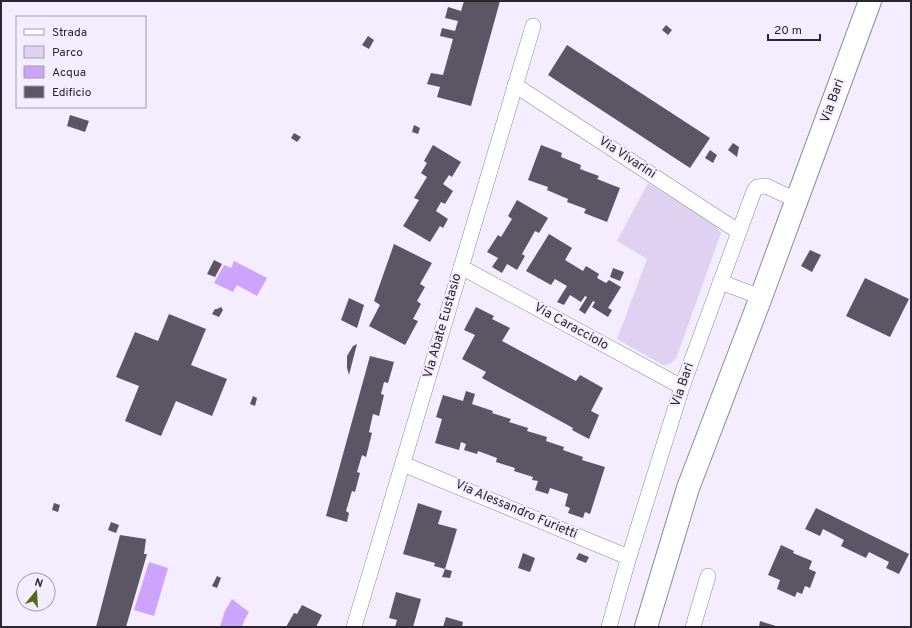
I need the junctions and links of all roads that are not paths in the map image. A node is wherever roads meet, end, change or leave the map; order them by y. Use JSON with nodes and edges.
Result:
{"nodes":[{"id":1,"x":870,"y":1,"type":"edge"},
{"id":2,"x":533,"y":26,"type":"dead end"},
{"id":3,"x":515,"y":85,"type":"junction"},
{"id":4,"x":796,"y":200,"type":"junction"},
{"id":5,"x":739,"y":232,"type":"junction"},
{"id":6,"x":461,"y":267,"type":"junction"},
{"id":7,"x":720,"y":282,"type":"junction"},
{"id":8,"x":761,"y":298,"type":"junction"},
{"id":9,"x":682,"y":387,"type":"junction"},
{"id":10,"x":403,"y":464,"type":"junction"},
{"id":11,"x":628,"y":557,"type":"junction"},
{"id":12,"x":708,"y":576,"type":"dead end"},
{"id":13,"x":354,"y":627,"type":"edge"},
{"id":14,"x":608,"y":627,"type":"edge"},
{"id":15,"x":646,"y":627,"type":"edge"},
{"id":16,"x":693,"y":627,"type":"edge"}],
"edges":[{"from":1,"to":4,"type":"main road","name":"Via Bari"},
{"from":2,"to":3,"type":"street","name":"Via Abate Eustasio"},
{"from":3,"to":5,"type":"street","name":"Via Vivarini"},
{"from":3,"to":6,"type":"street","name":"Via Abate Eustasio"},
{"from":4,"to":5,"type":"street","name":"Via Bari"},
{"from":4,"to":8,"type":"main road","name":"Via Bari"},
{"from":5,"to":7,"type":"street","name":"Via Bari"},
{"from":6,"to":9,"type":"street","name":"Via Caracciolo"},
{"from":6,"to":10,"type":"street","name":"Via Abate Eustasio"},
{"from":7,"to":8,"type":"street"},
{"from":7,"to":9,"type":"street","name":"Via Bari"},
{"from":8,"to":15,"type":"main road","name":"Via Bari"},
{"from":9,"to":11,"type":"street","name":"Via Bari"},
{"from":10,"to":11,"type":"street","name":"Via Alessandro Furietti"},
{"from":10,"to":13,"type":"street","name":"Via Abate Eustasio"},
{"from":11,"to":14,"type":"street","name":"Via Bari"},
{"from":12,"to":16,"type":"street"}]}
